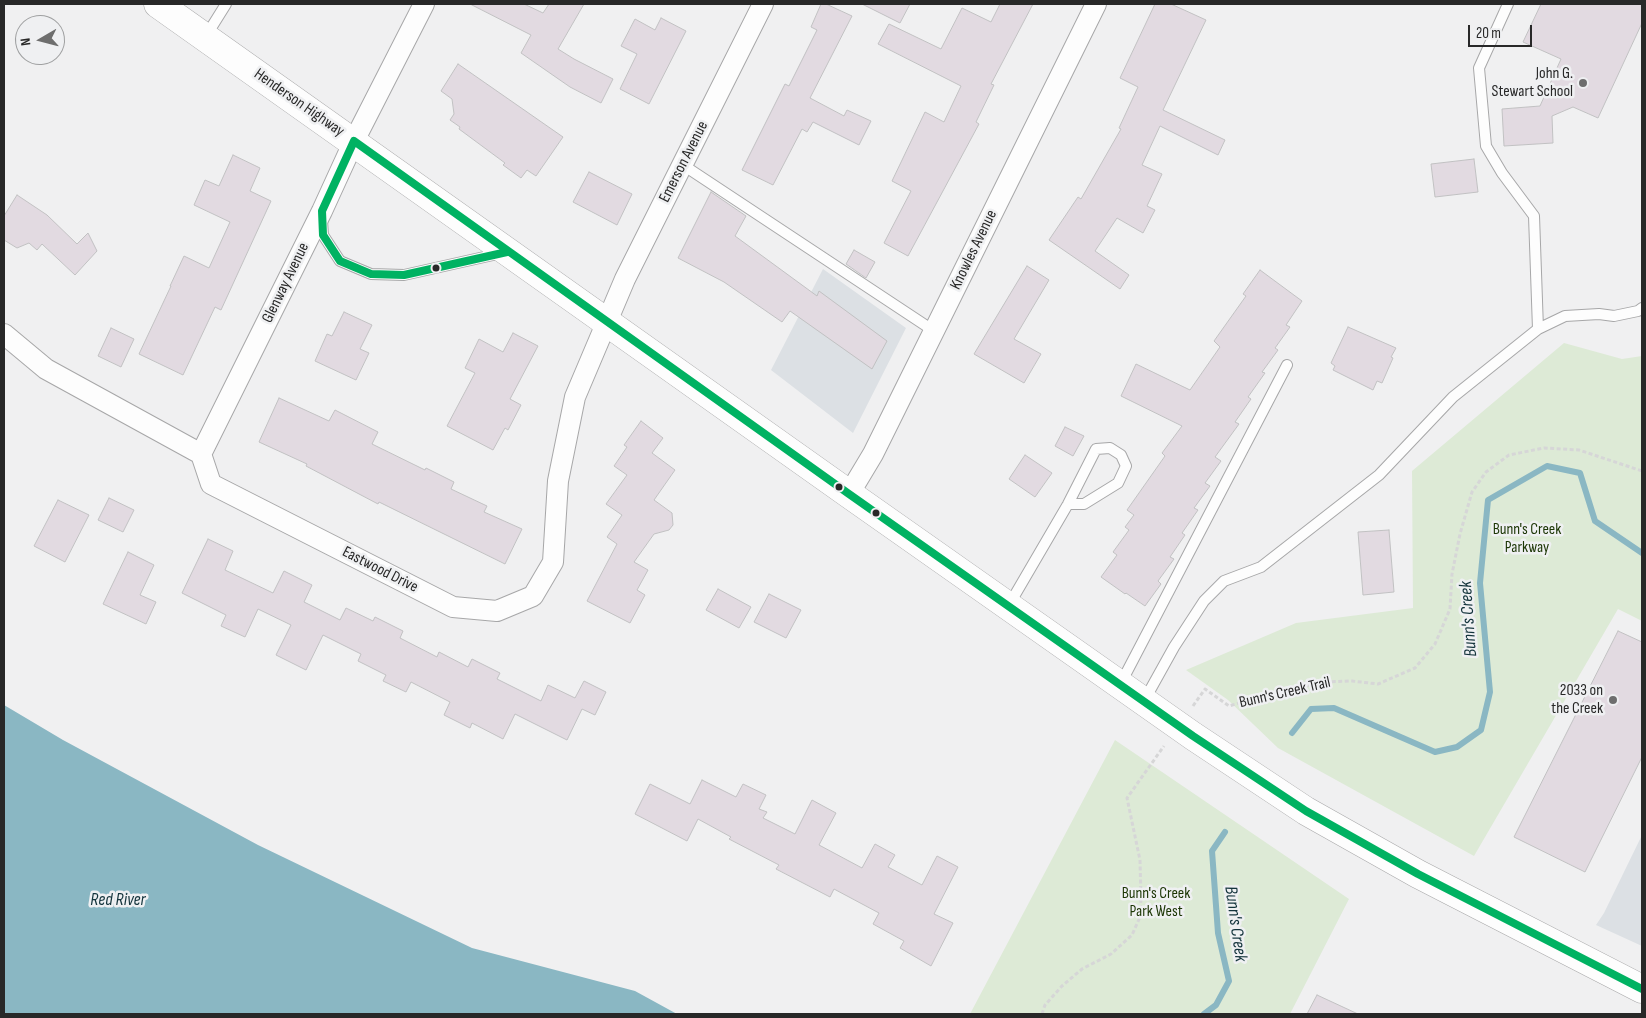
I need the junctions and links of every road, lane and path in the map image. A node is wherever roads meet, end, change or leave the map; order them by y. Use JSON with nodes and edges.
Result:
{"nodes":[{"id":1,"x":158,"y":4,"type":"edge"},
{"id":2,"x":226,"y":4,"type":"edge"},
{"id":3,"x":424,"y":4,"type":"edge"},
{"id":4,"x":764,"y":4,"type":"edge"},
{"id":5,"x":1096,"y":4,"type":"edge"},
{"id":6,"x":1508,"y":4,"type":"edge"},
{"id":7,"x":206,"y":37,"type":"junction"},
{"id":8,"x":354,"y":141,"type":"junction"},
{"id":9,"x":683,"y":164,"type":"junction"},
{"id":10,"x":322,"y":211,"type":"junction"},
{"id":11,"x":507,"y":252,"type":"junction"},
{"id":12,"x":1642,"y":308,"type":"edge"},
{"id":13,"x":608,"y":322,"type":"junction"},
{"id":14,"x":1538,"y":329,"type":"junction"},
{"id":15,"x":934,"y":331,"type":"junction"},
{"id":16,"x":4,"y":334,"type":"edge"},
{"id":17,"x":1287,"y":365,"type":"dead end"},
{"id":18,"x":201,"y":454,"type":"junction"},
{"id":19,"x":1642,"y":471,"type":"edge"},
{"id":20,"x":849,"y":494,"type":"junction"},
{"id":21,"x":1068,"y":504,"type":"junction"},
{"id":22,"x":1008,"y":606,"type":"junction"},
{"id":23,"x":1120,"y":684,"type":"junction"},
{"id":24,"x":1144,"y":701,"type":"junction"},
{"id":25,"x":1178,"y":726,"type":"junction"},
{"id":26,"x":1642,"y":989,"type":"edge"},
{"id":27,"x":1042,"y":1014,"type":"edge"}],
"edges":[{"from":1,"to":7,"type":"main road","name":"Henderson Highway"},
{"from":2,"to":7,"type":"lane"},
{"from":3,"to":8,"type":"street","name":"Glenway Avenue"},
{"from":4,"to":9,"type":"street","name":"Emerson Avenue"},
{"from":5,"to":15,"type":"street","name":"Knowles Avenue"},
{"from":6,"to":14,"type":"lane"},
{"from":7,"to":8,"type":"main road","name":"Henderson Highway"},
{"from":8,"to":10,"type":"street","name":"Glenway Avenue"},
{"from":8,"to":11,"type":"main road","name":"Henderson Highway"},
{"from":9,"to":13,"type":"street","name":"Emerson Avenue"},
{"from":9,"to":15,"type":"lane"},
{"from":10,"to":11,"type":"lane"},
{"from":10,"to":18,"type":"street","name":"Glenway Avenue"},
{"from":11,"to":13,"type":"main road","name":"Henderson Highway"},
{"from":12,"to":14,"type":"lane"},
{"from":13,"to":18,"type":"street","name":"Eastwood Drive"},
{"from":13,"to":20,"type":"main road","name":"Henderson Highway"},
{"from":14,"to":24,"type":"lane"},
{"from":15,"to":20,"type":"street","name":"Knowles Avenue"},
{"from":16,"to":18,"type":"street"},
{"from":17,"to":23,"type":"lane"},
{"from":19,"to":25,"type":"path","name":"Bunn's Creek Trail"},
{"from":20,"to":22,"type":"main road","name":"Henderson Highway"},
{"from":21,"to":21,"type":"lane"},
{"from":21,"to":22,"type":"lane"},
{"from":22,"to":23,"type":"main road","name":"Henderson Highway"},
{"from":23,"to":24,"type":"main road","name":"Henderson Highway"},
{"from":24,"to":25,"type":"main road","name":"Henderson Highway"},
{"from":25,"to":26,"type":"main road","name":"Henderson Highway"},
{"from":25,"to":27,"type":"path","name":"Bunn's Creek Trail"}]}
